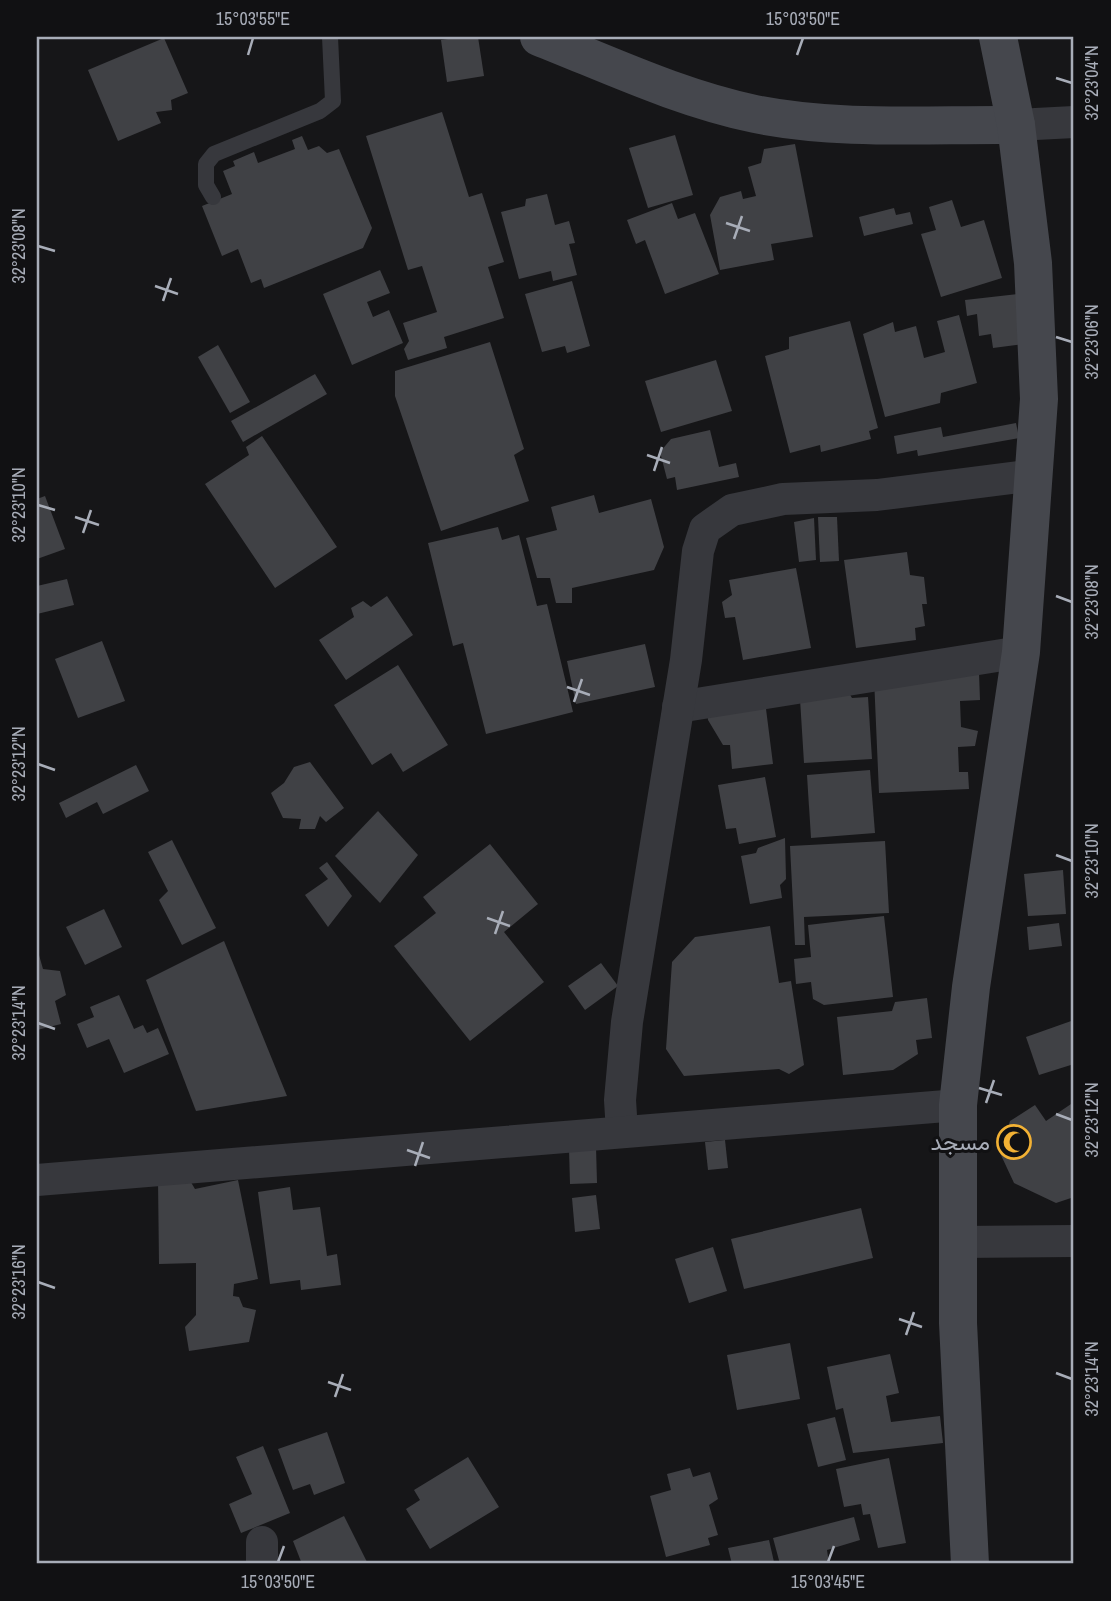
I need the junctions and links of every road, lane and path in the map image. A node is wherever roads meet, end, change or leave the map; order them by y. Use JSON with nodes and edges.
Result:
{"nodes":[{"id":1,"x":330,"y":37,"type":"edge"},
{"id":2,"x":539,"y":37,"type":"edge"},
{"id":3,"x":998,"y":37,"type":"edge"},
{"id":4,"x":1074,"y":122,"type":"edge"},
{"id":5,"x":1016,"y":125,"type":"junction"},
{"id":6,"x":213,"y":197,"type":"dead end"},
{"id":7,"x":1034,"y":475,"type":"junction"},
{"id":8,"x":1021,"y":652,"type":"junction"},
{"id":9,"x":678,"y":707,"type":"junction"},
{"id":10,"x":958,"y":1105,"type":"junction"},
{"id":11,"x":622,"y":1132,"type":"junction"},
{"id":12,"x":37,"y":1180,"type":"edge"},
{"id":13,"x":1074,"y":1241,"type":"edge"},
{"id":14,"x":958,"y":1242,"type":"junction"},
{"id":15,"x":970,"y":1564,"type":"edge"}],
"edges":[{"from":1,"to":6,"type":"lane"},
{"from":2,"to":5,"type":"street"},
{"from":3,"to":5,"type":"street"},
{"from":4,"to":5,"type":"street"},
{"from":5,"to":7,"type":"street"},
{"from":7,"to":8,"type":"street"},
{"from":7,"to":9,"type":"street"},
{"from":8,"to":9,"type":"street"},
{"from":8,"to":10,"type":"street"},
{"from":9,"to":11,"type":"street"},
{"from":10,"to":11,"type":"street"},
{"from":10,"to":14,"type":"street"},
{"from":11,"to":12,"type":"street"},
{"from":13,"to":14,"type":"street"},
{"from":14,"to":15,"type":"street"}]}
